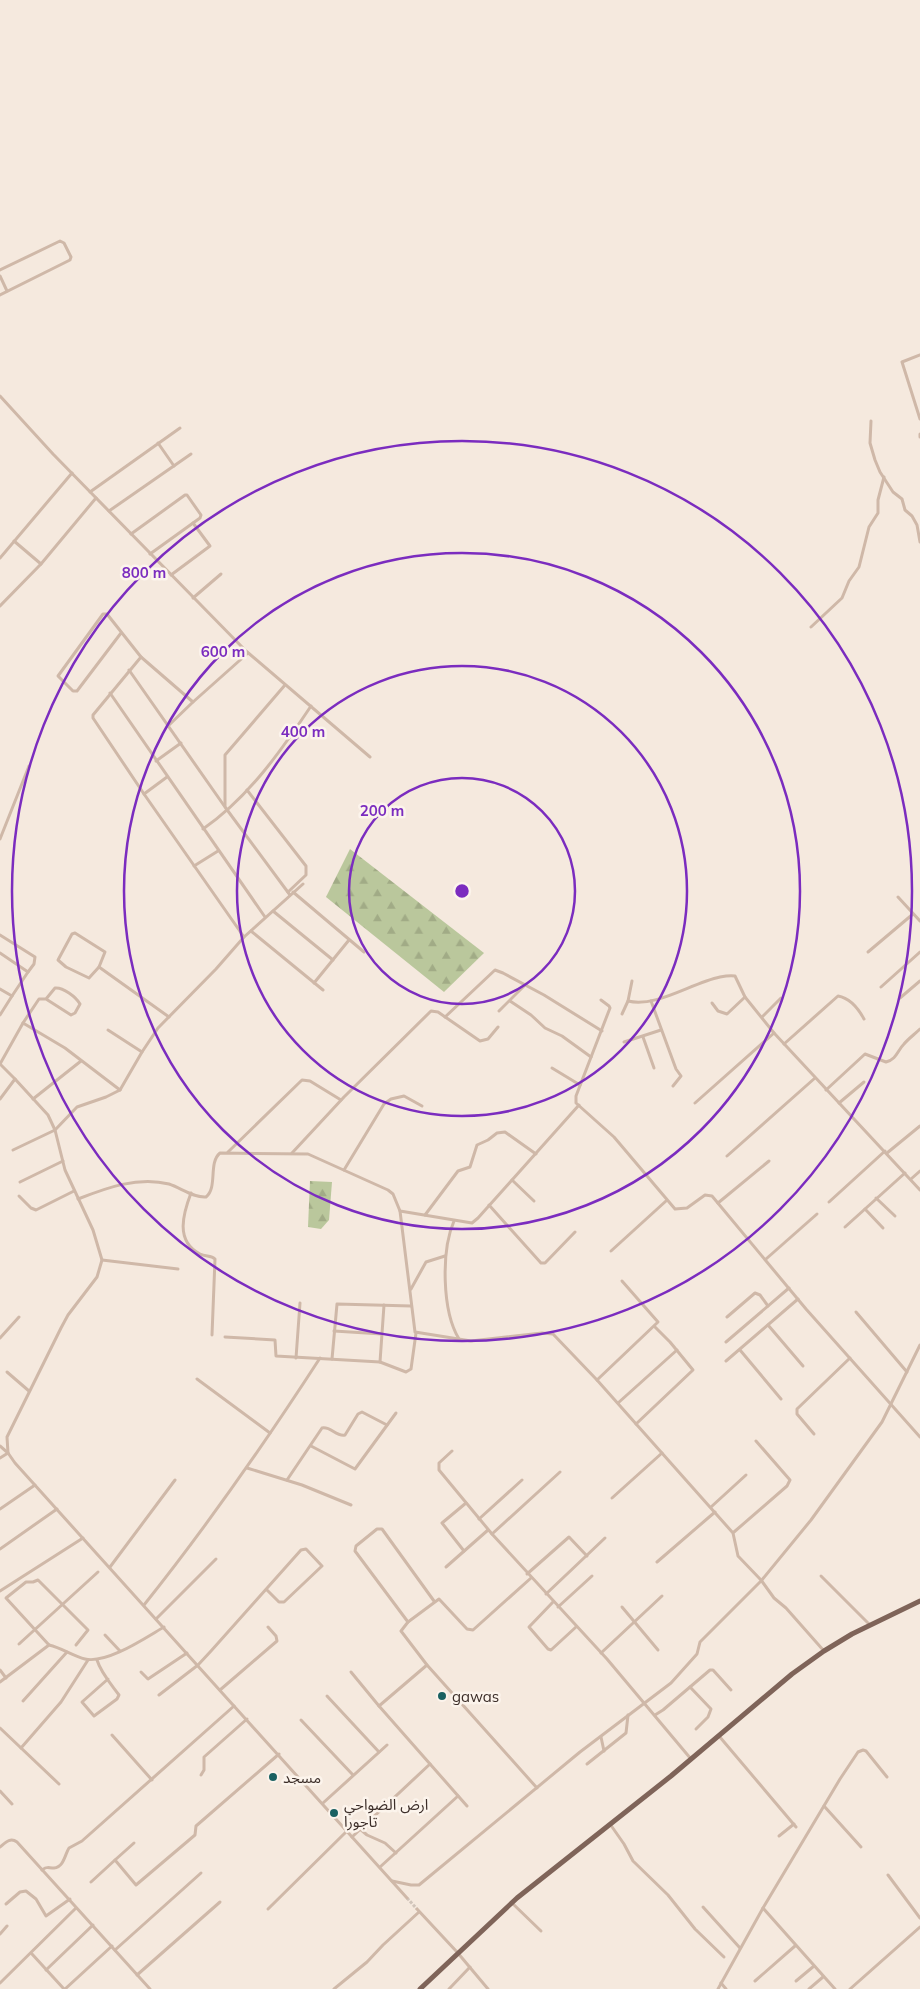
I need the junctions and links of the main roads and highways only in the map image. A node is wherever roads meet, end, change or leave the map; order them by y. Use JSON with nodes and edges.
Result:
{"nodes":[{"id":1,"x":920,"y":1601,"type":"edge"},
{"id":2,"x":420,"y":1989,"type":"edge"}],
"edges":[{"from":1,"to":2,"type":"main road"}]}
